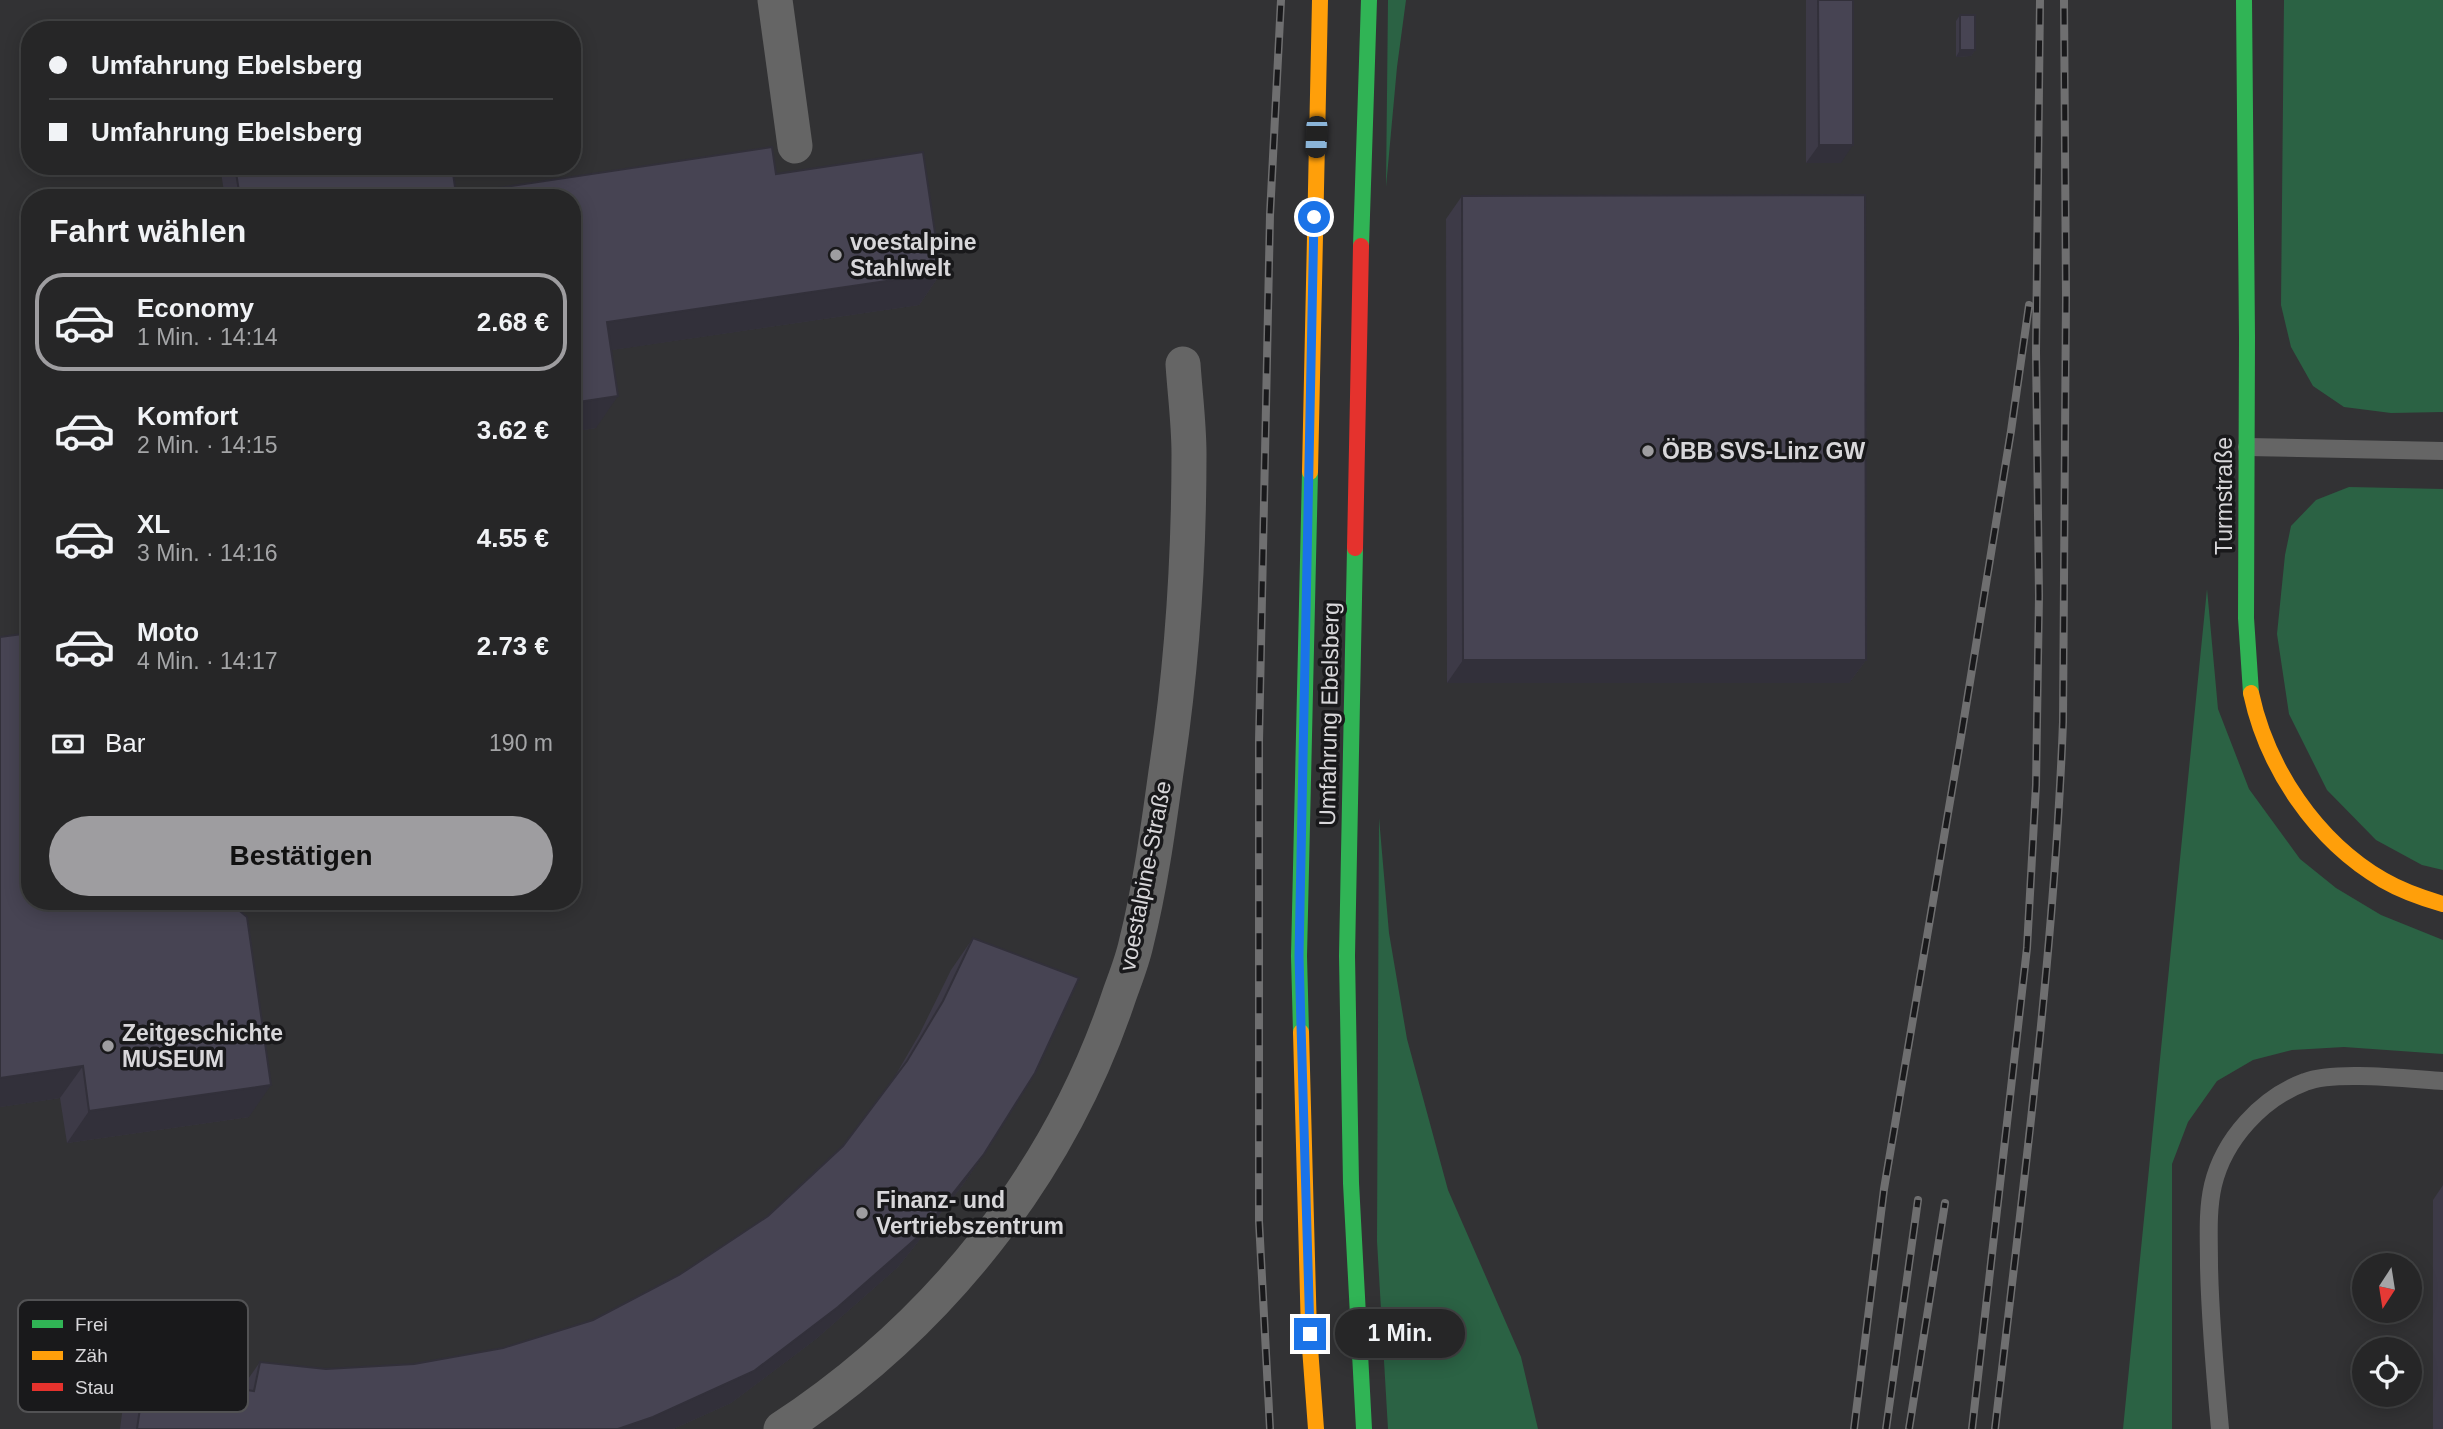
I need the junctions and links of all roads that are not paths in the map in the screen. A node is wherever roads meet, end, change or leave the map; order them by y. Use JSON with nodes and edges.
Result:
{"nodes":[{"id":1,"x":775,"y":0,"type":"edge"},
{"id":2,"x":1321,"y":0,"type":"edge"},
{"id":3,"x":1369,"y":0,"type":"edge"},
{"id":4,"x":2244,"y":0,"type":"edge"},
{"id":5,"x":795,"y":146,"type":"dead end"},
{"id":6,"x":1183,"y":364,"type":"dead end"},
{"id":7,"x":2247,"y":447,"type":"junction"},
{"id":8,"x":2443,"y":451,"type":"edge"},
{"id":9,"x":2443,"y":904,"type":"edge"},
{"id":10,"x":2443,"y":1081,"type":"edge"},
{"id":11,"x":780,"y":1429,"type":"edge"},
{"id":12,"x":1316,"y":1429,"type":"edge"},
{"id":13,"x":1364,"y":1429,"type":"edge"},
{"id":14,"x":2220,"y":1429,"type":"edge"}],
"edges":[{"from":1,"to":5,"type":"street"},
{"from":2,"to":12,"type":"main road","name":"Umfahrung Ebelsberg"},
{"from":3,"to":13,"type":"main road","name":"Umfahrung Ebelsberg"},
{"from":4,"to":7,"type":"main road","name":"Turmstraße"},
{"from":6,"to":11,"type":"street","name":"voestalpine-Straße"},
{"from":7,"to":8,"type":"lane"},
{"from":7,"to":9,"type":"main road","name":"Turmstraße"},
{"from":10,"to":14,"type":"lane"}]}
